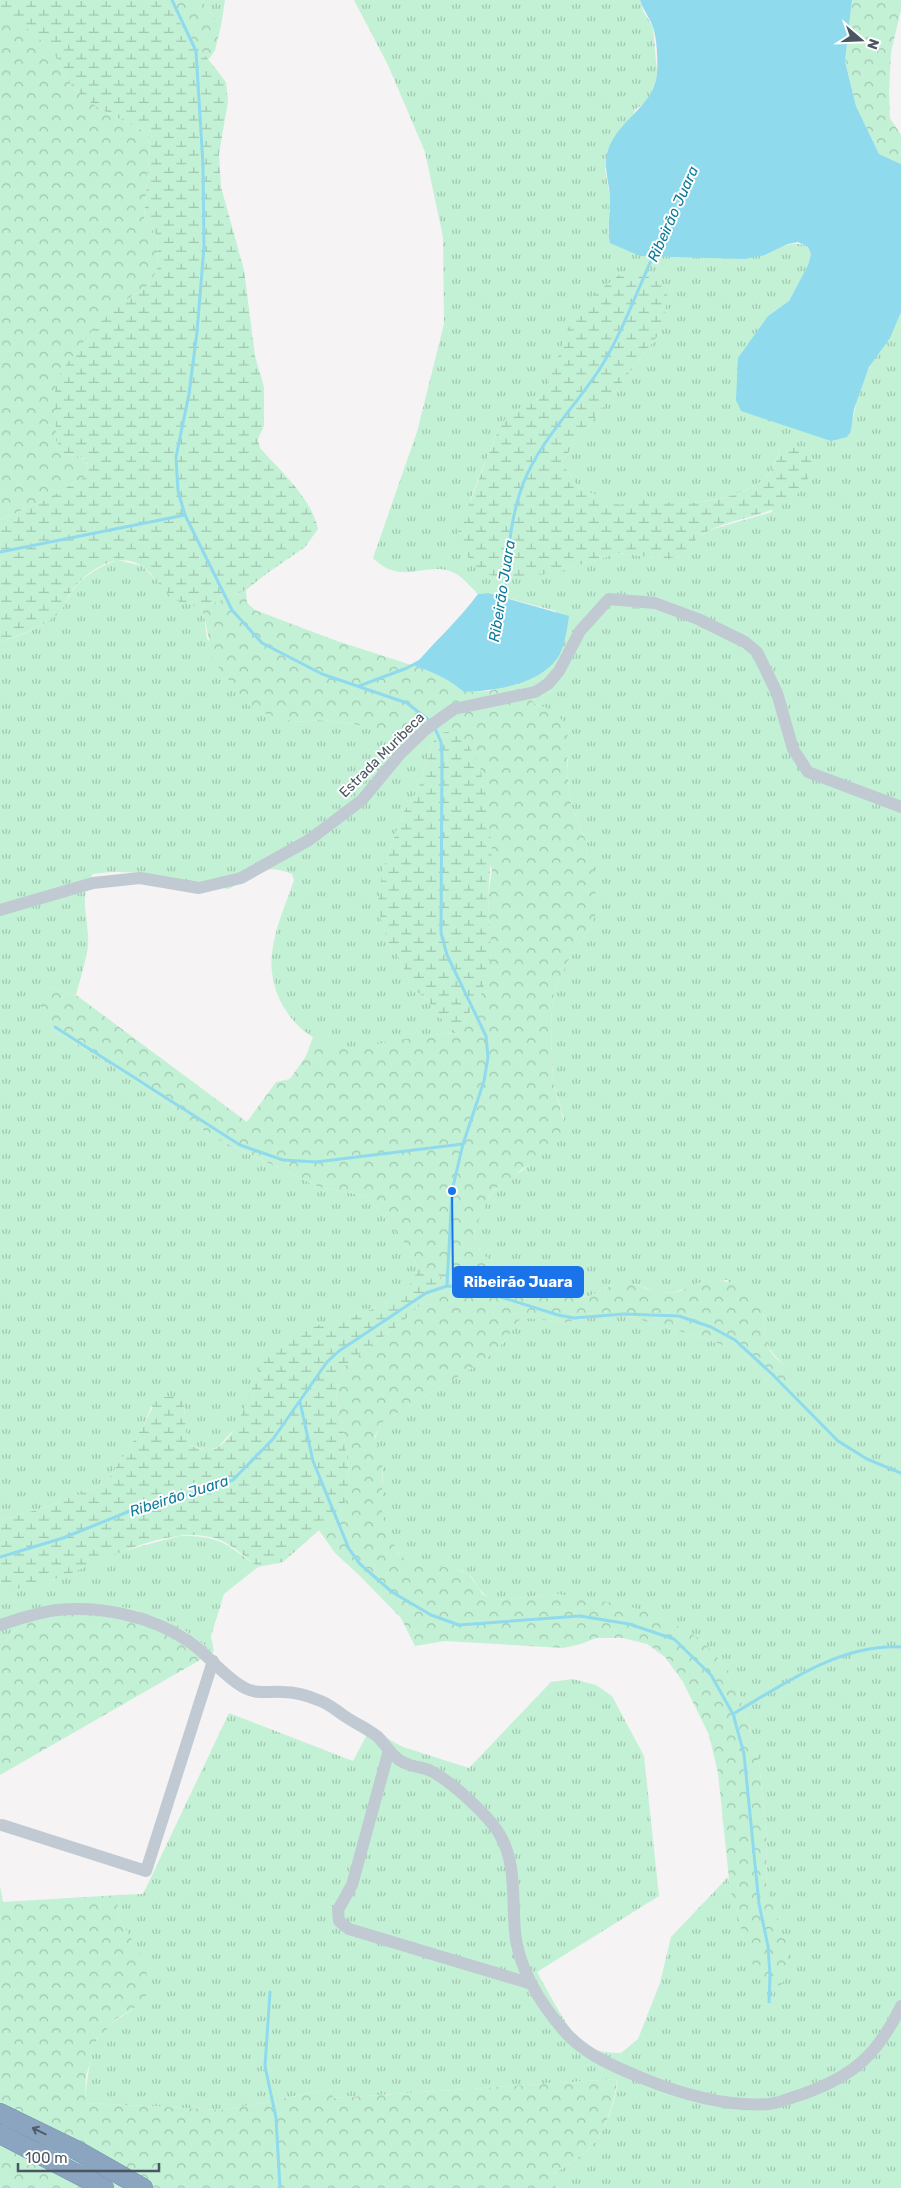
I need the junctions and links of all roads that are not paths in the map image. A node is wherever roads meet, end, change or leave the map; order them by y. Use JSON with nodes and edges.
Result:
{"nodes":[{"id":1,"x":901,"y":806,"type":"edge"},
{"id":2,"x":0,"y":910,"type":"edge"},
{"id":3,"x":0,"y":1625,"type":"edge"},
{"id":4,"x":213,"y":1661,"type":"junction"},
{"id":5,"x":389,"y":1750,"type":"junction"},
{"id":6,"x":2,"y":1824,"type":"dead end"},
{"id":7,"x":532,"y":1984,"type":"junction"},
{"id":8,"x":901,"y":2006,"type":"edge"},
{"id":9,"x":0,"y":2113,"type":"edge"},
{"id":10,"x":0,"y":2134,"type":"edge"},
{"id":11,"x":104,"y":2188,"type":"edge"},
{"id":12,"x":143,"y":2188,"type":"edge"}],
"edges":[{"from":1,"to":2,"type":"street","name":"Estrada Muribeca"},
{"from":3,"to":4,"type":"street"},
{"from":4,"to":5,"type":"street"},
{"from":4,"to":6,"type":"street"},
{"from":5,"to":7,"type":"street"},
{"from":5,"to":7,"type":"street"},
{"from":7,"to":8,"type":"street"},
{"from":12,"to":9,"type":"highway","one_way":true},
{"from":10,"to":11,"type":"highway"}]}
